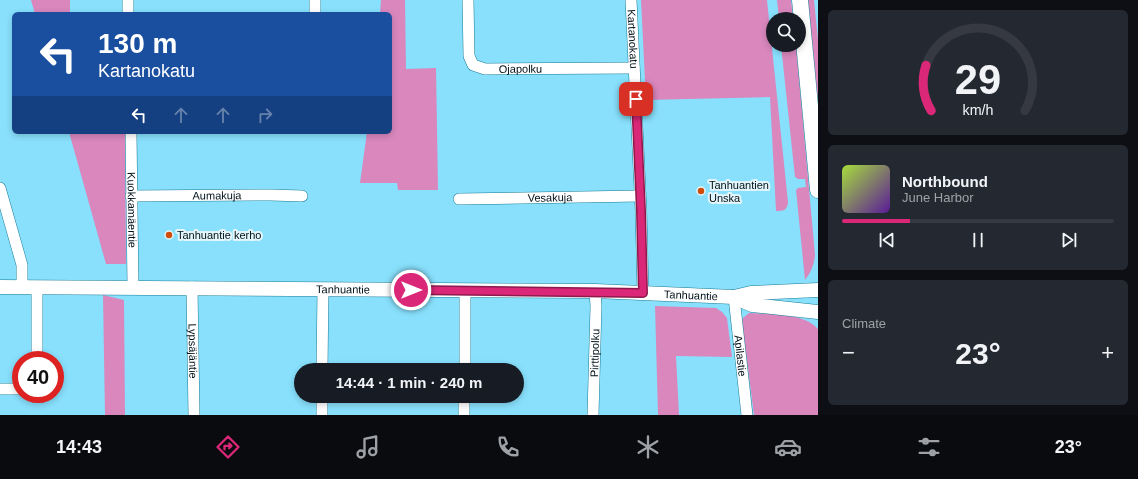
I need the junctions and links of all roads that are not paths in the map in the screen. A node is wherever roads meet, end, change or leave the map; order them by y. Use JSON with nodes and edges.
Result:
{"nodes":[{"id":1,"x":128,"y":0,"type":"edge"},
{"id":2,"x":315,"y":0,"type":"edge"},
{"id":3,"x":468,"y":0,"type":"edge"},
{"id":4,"x":631,"y":0,"type":"edge"},
{"id":5,"x":800,"y":0,"type":"edge"},
{"id":6,"x":128,"y":12,"type":"edge"},
{"id":7,"x":315,"y":12,"type":"edge"},
{"id":8,"x":634,"y":68,"type":"junction"},
{"id":9,"x":130,"y":134,"type":"edge"},
{"id":10,"x":0,"y":188,"type":"edge"},
{"id":11,"x":818,"y":190,"type":"edge"},
{"id":12,"x":132,"y":196,"type":"junction"},
{"id":13,"x":302,"y":196,"type":"dead end"},
{"id":14,"x":640,"y":196,"type":"junction"},
{"id":15,"x":459,"y":199,"type":"dead end"},
{"id":16,"x":0,"y":287,"type":"edge"},
{"id":17,"x":22,"y":287,"type":"junction"},
{"id":18,"x":37,"y":287,"type":"junction"},
{"id":19,"x":133,"y":287,"type":"junction"},
{"id":20,"x":192,"y":288,"type":"junction"},
{"id":21,"x":322,"y":289,"type":"junction"},
{"id":22,"x":465,"y":290,"type":"junction"},
{"id":23,"x":818,"y":290,"type":"edge"},
{"id":24,"x":595,"y":291,"type":"junction"},
{"id":25,"x":643,"y":293,"type":"junction"},
{"id":26,"x":734,"y":297,"type":"junction"},
{"id":27,"x":818,"y":312,"type":"edge"},
{"id":28,"x":37,"y":351,"type":"edge"},
{"id":29,"x":322,"y":363,"type":"edge"},
{"id":30,"x":464,"y":363,"type":"edge"},
{"id":31,"x":0,"y":389,"type":"edge"},
{"id":32,"x":12,"y":389,"type":"edge"},
{"id":33,"x":322,"y":403,"type":"edge"},
{"id":34,"x":464,"y":403,"type":"edge"},
{"id":35,"x":194,"y":415,"type":"edge"},
{"id":36,"x":322,"y":415,"type":"edge"},
{"id":37,"x":464,"y":415,"type":"edge"},
{"id":38,"x":593,"y":415,"type":"edge"},
{"id":39,"x":747,"y":415,"type":"edge"}],
"edges":[{"from":1,"to":6,"type":"street"},
{"from":2,"to":7,"type":"street"},
{"from":3,"to":8,"type":"street","name":"Ojapolku"},
{"from":4,"to":8,"type":"street","name":"Kartanokatu"},
{"from":5,"to":11,"type":"main road"},
{"from":8,"to":14,"type":"street","name":"Kartanokatu"},
{"from":9,"to":12,"type":"street","name":"Kuokkamäentie"},
{"from":10,"to":17,"type":"street"},
{"from":12,"to":13,"type":"street","name":"Aumakuja"},
{"from":12,"to":19,"type":"street","name":"Kuokkamäentie"},
{"from":14,"to":15,"type":"street","name":"Vesakuja"},
{"from":14,"to":25,"type":"street","name":"Kartanokatu"},
{"from":16,"to":17,"type":"street","name":"Tanhuantie"},
{"from":17,"to":18,"type":"street","name":"Tanhuantie"},
{"from":18,"to":19,"type":"street","name":"Tanhuantie"},
{"from":18,"to":28,"type":"street"},
{"from":19,"to":20,"type":"street","name":"Tanhuantie"},
{"from":20,"to":21,"type":"street","name":"Tanhuantie"},
{"from":20,"to":35,"type":"street","name":"Lypsäjäntie"},
{"from":21,"to":22,"type":"street","name":"Tanhuantie"},
{"from":21,"to":29,"type":"street"},
{"from":22,"to":24,"type":"street","name":"Tanhuantie"},
{"from":22,"to":30,"type":"street"},
{"from":23,"to":26,"type":"street","name":"Tanhuantie"},
{"from":24,"to":25,"type":"street","name":"Tanhuantie"},
{"from":24,"to":38,"type":"street","name":"Pirttipolku"},
{"from":25,"to":26,"type":"street","name":"Tanhuantie"},
{"from":26,"to":27,"type":"street","name":"Tanhuantie"},
{"from":26,"to":39,"type":"street","name":"Apilastie"},
{"from":31,"to":32,"type":"street"},
{"from":33,"to":36,"type":"street"},
{"from":34,"to":37,"type":"street"}]}
